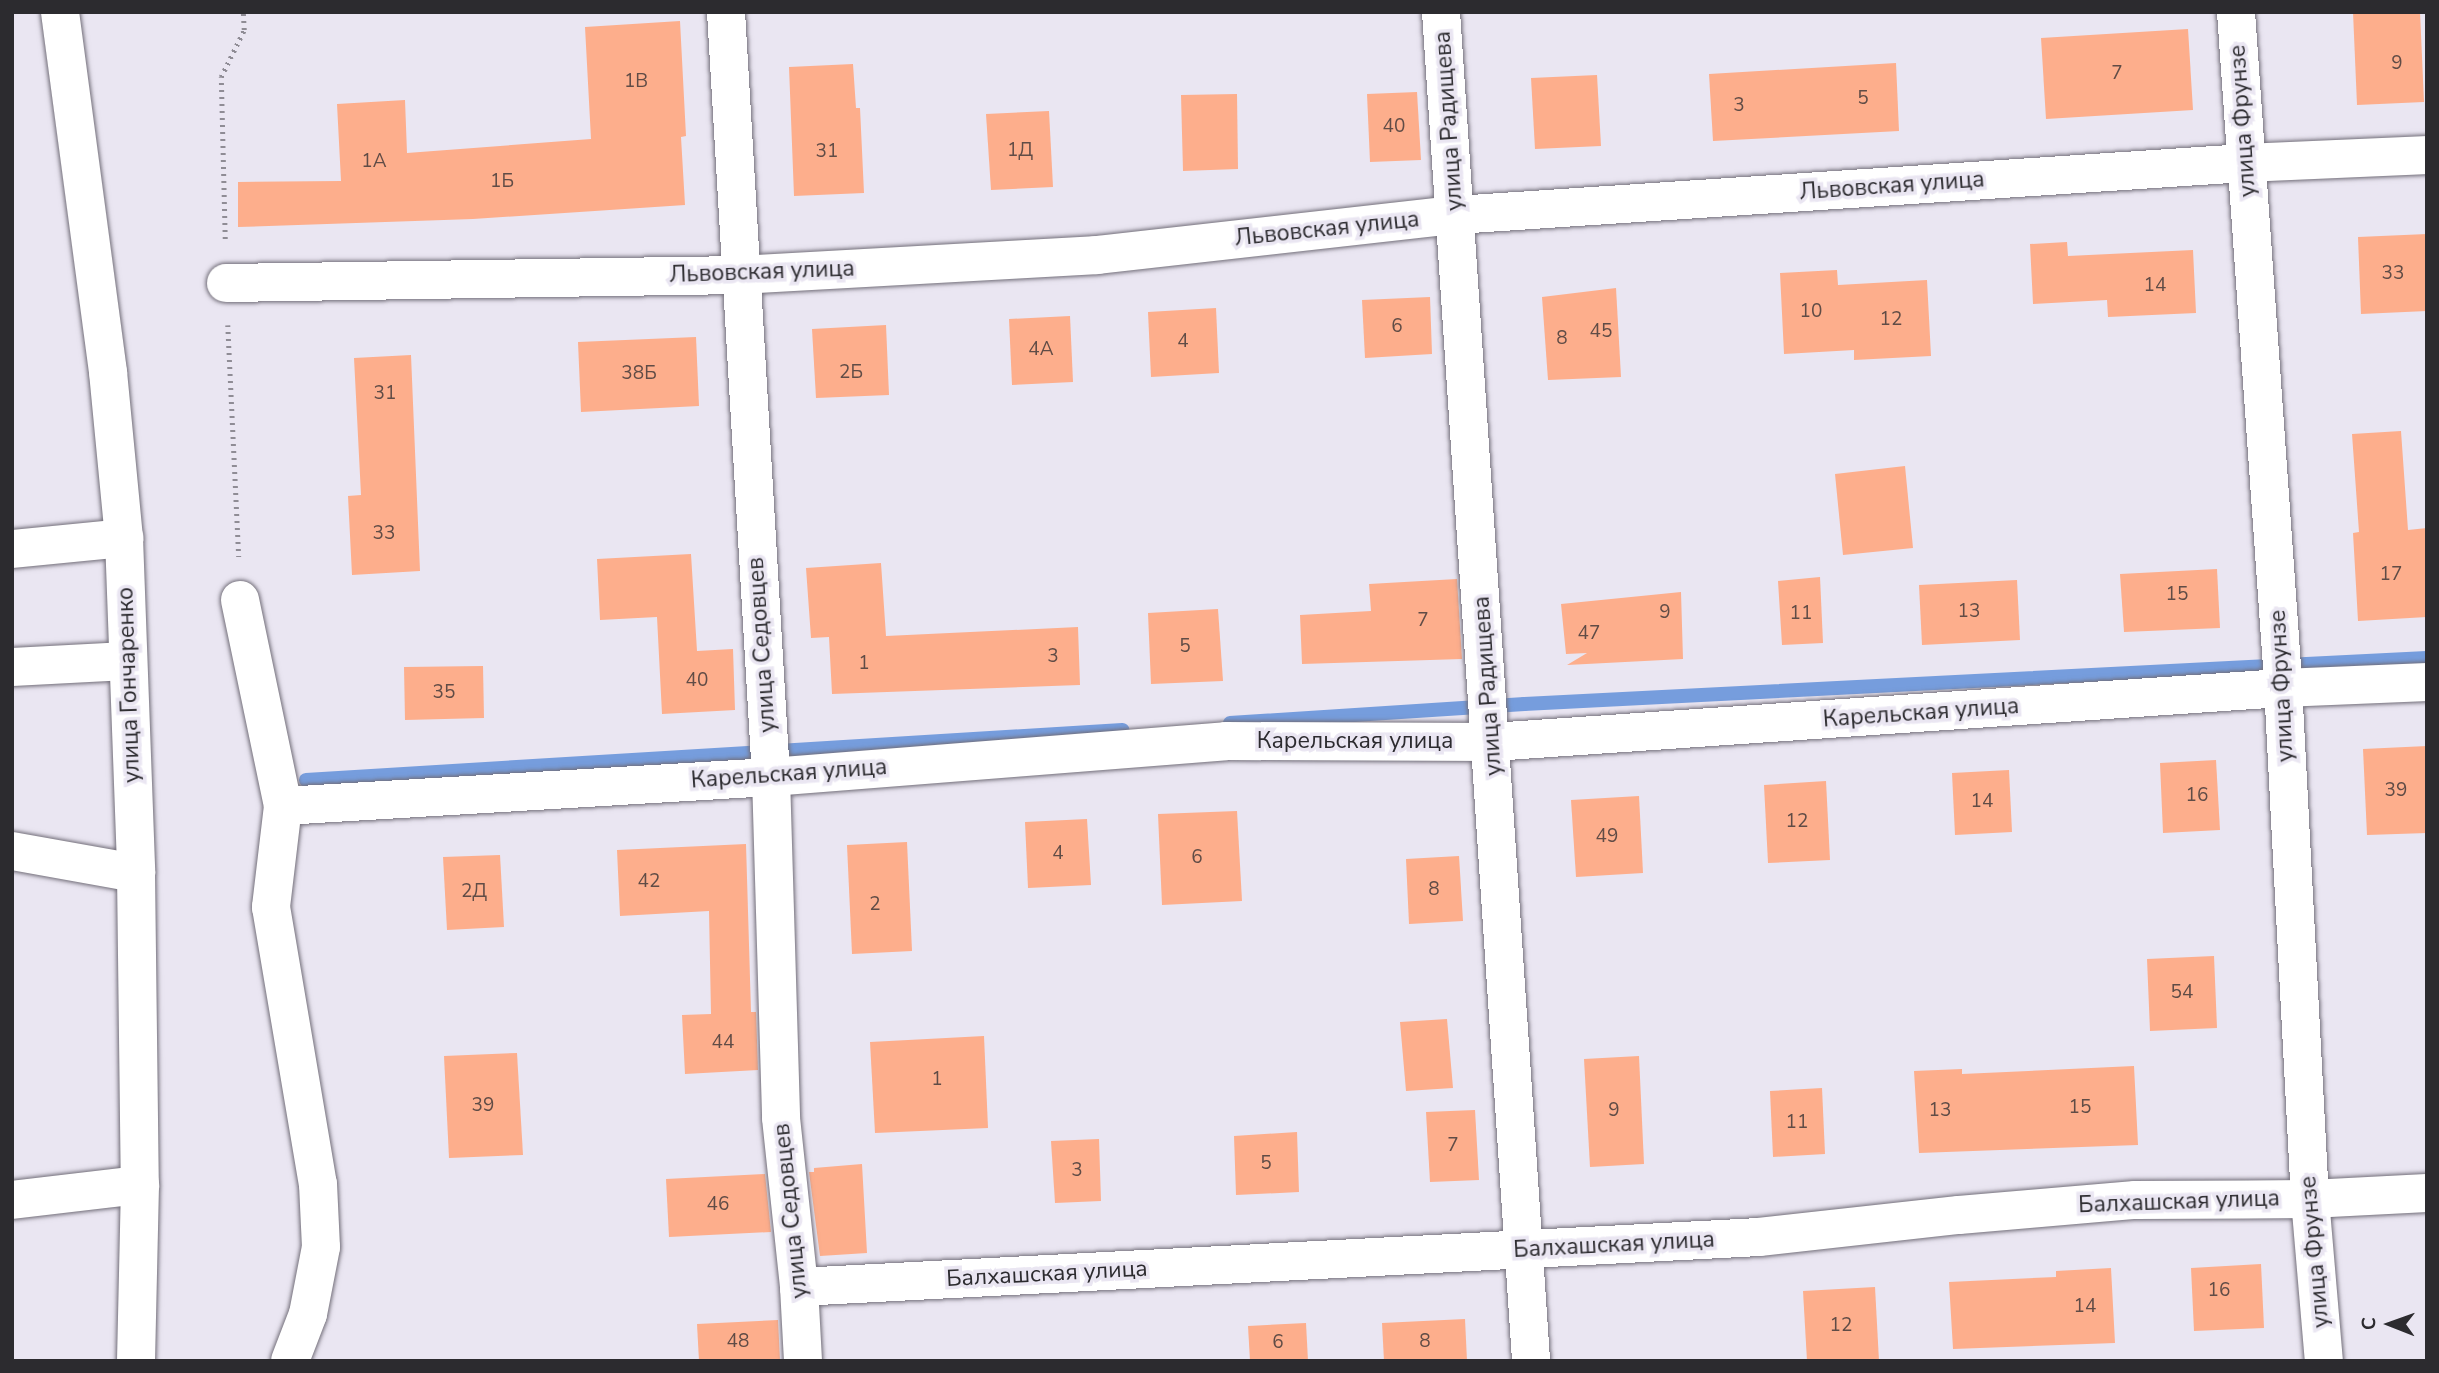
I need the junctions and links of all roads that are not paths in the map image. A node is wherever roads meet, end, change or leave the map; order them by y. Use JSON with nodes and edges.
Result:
{"nodes":[{"id":1,"x":60,"y":12,"type":"edge"},
{"id":2,"x":726,"y":12,"type":"edge"},
{"id":3,"x":1441,"y":12,"type":"edge"},
{"id":4,"x":2236,"y":12,"type":"edge"},
{"id":5,"x":2427,"y":155,"type":"edge"},
{"id":6,"x":2246,"y":163,"type":"junction"},
{"id":7,"x":1456,"y":215,"type":"junction"},
{"id":8,"x":740,"y":275,"type":"junction"},
{"id":9,"x":226,"y":283,"type":"dead end"},
{"id":10,"x":124,"y":538,"type":"junction"},
{"id":11,"x":12,"y":549,"type":"edge"},
{"id":12,"x":240,"y":600,"type":"dead end"},
{"id":13,"x":127,"y":661,"type":"junction"},
{"id":14,"x":12,"y":667,"type":"edge"},
{"id":15,"x":2427,"y":682,"type":"edge"},
{"id":16,"x":2283,"y":688,"type":"junction"},
{"id":17,"x":1492,"y":742,"type":"junction"},
{"id":18,"x":771,"y":777,"type":"junction"},
{"id":19,"x":283,"y":806,"type":"junction"},
{"id":20,"x":12,"y":851,"type":"edge"},
{"id":21,"x":136,"y":873,"type":"junction"},
{"id":22,"x":140,"y":1185,"type":"junction"},
{"id":23,"x":2427,"y":1193,"type":"edge"},
{"id":24,"x":2310,"y":1199,"type":"junction"},
{"id":25,"x":12,"y":1200,"type":"edge"},
{"id":26,"x":1524,"y":1250,"type":"junction"},
{"id":27,"x":799,"y":1287,"type":"junction"},
{"id":28,"x":136,"y":1361,"type":"edge"},
{"id":29,"x":290,"y":1361,"type":"edge"},
{"id":30,"x":803,"y":1361,"type":"edge"},
{"id":31,"x":1531,"y":1361,"type":"edge"},
{"id":32,"x":2324,"y":1361,"type":"edge"}],
"edges":[{"from":1,"to":10,"type":"street","name":"улица Гончаренко"},
{"from":2,"to":8,"type":"street","name":"улица Седовцев"},
{"from":3,"to":7,"type":"street","name":"улица Радищева"},
{"from":4,"to":6,"type":"street","name":"улица Фрунзе"},
{"from":5,"to":6,"type":"street","name":"Львовская улица"},
{"from":6,"to":7,"type":"street","name":"Львовская улица"},
{"from":6,"to":16,"type":"street","name":"улица Фрунзе"},
{"from":7,"to":8,"type":"street","name":"Львовская улица"},
{"from":7,"to":17,"type":"street","name":"улица Радищева"},
{"from":8,"to":9,"type":"street","name":"Львовская улица"},
{"from":8,"to":18,"type":"street","name":"улица Седовцев"},
{"from":10,"to":11,"type":"street"},
{"from":10,"to":13,"type":"street","name":"улица Гончаренко"},
{"from":12,"to":19,"type":"street"},
{"from":13,"to":14,"type":"street"},
{"from":13,"to":21,"type":"street","name":"улица Гончаренко"},
{"from":15,"to":16,"type":"street","name":"Карельская улица"},
{"from":16,"to":17,"type":"street","name":"Карельская улица"},
{"from":16,"to":24,"type":"street","name":"улица Фрунзе"},
{"from":17,"to":18,"type":"street","name":"Карельская улица"},
{"from":17,"to":26,"type":"street","name":"улица Радищева"},
{"from":18,"to":19,"type":"street","name":"Карельская улица"},
{"from":18,"to":27,"type":"street","name":"улица Седовцев"},
{"from":19,"to":29,"type":"street"},
{"from":20,"to":21,"type":"street"},
{"from":21,"to":22,"type":"street","name":"улица Гончаренко"},
{"from":22,"to":25,"type":"street"},
{"from":22,"to":28,"type":"street","name":"улица Гончаренко"},
{"from":23,"to":24,"type":"street","name":"Балхашская улица"},
{"from":24,"to":26,"type":"street","name":"Балхашская улица"},
{"from":24,"to":32,"type":"street","name":"улица Фрунзе"},
{"from":26,"to":27,"type":"street","name":"Балхашская улица"},
{"from":26,"to":31,"type":"street","name":"улица Радищева"},
{"from":27,"to":30,"type":"street","name":"улица Седовцев"}]}
